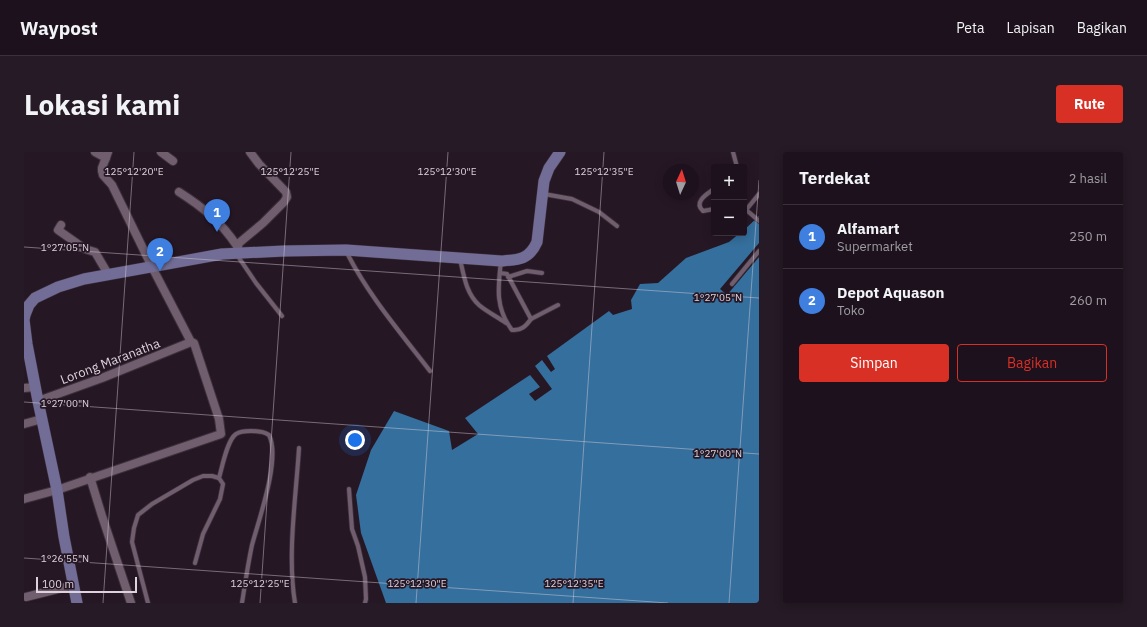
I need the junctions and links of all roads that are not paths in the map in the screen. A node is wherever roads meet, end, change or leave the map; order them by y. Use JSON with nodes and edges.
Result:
{"nodes":[{"id":1,"x":95,"y":152,"type":"edge"},
{"id":2,"x":161,"y":152,"type":"edge"},
{"id":3,"x":250,"y":152,"type":"edge"},
{"id":4,"x":560,"y":152,"type":"edge"},
{"id":5,"x":733,"y":152,"type":"edge"},
{"id":6,"x":107,"y":155,"type":"edge"},
{"id":7,"x":173,"y":161,"type":"dead end"},
{"id":8,"x":736,"y":164,"type":"edge"},
{"id":9,"x":711,"y":191,"type":"edge"},
{"id":10,"x":179,"y":192,"type":"dead end"},
{"id":11,"x":541,"y":194,"type":"junction"},
{"id":12,"x":759,"y":194,"type":"edge"},
{"id":13,"x":747,"y":207,"type":"edge"},
{"id":14,"x":711,"y":210,"type":"edge"},
{"id":15,"x":747,"y":211,"type":"edge"},
{"id":16,"x":759,"y":221,"type":"edge"},
{"id":17,"x":61,"y":225,"type":"dead end"},
{"id":18,"x":617,"y":226,"type":"dead end"},
{"id":19,"x":237,"y":250,"type":"junction"},
{"id":20,"x":346,"y":250,"type":"junction"},
{"id":21,"x":759,"y":251,"type":"edge"},
{"id":22,"x":460,"y":258,"type":"junction"},
{"id":23,"x":501,"y":261,"type":"junction"},
{"id":24,"x":152,"y":266,"type":"junction"},
{"id":25,"x":542,"y":272,"type":"dead end"},
{"id":26,"x":500,"y":273,"type":"junction"},
{"id":27,"x":108,"y":274,"type":"junction"},
{"id":28,"x":508,"y":277,"type":"junction"},
{"id":29,"x":732,"y":284,"type":"dead end"},
{"id":30,"x":558,"y":305,"type":"dead end"},
{"id":31,"x":282,"y":316,"type":"dead end"},
{"id":32,"x":531,"y":319,"type":"junction"},
{"id":33,"x":24,"y":323,"type":"edge"},
{"id":34,"x":507,"y":323,"type":"junction"},
{"id":35,"x":191,"y":342,"type":"junction"},
{"id":36,"x":430,"y":371,"type":"dead end"},
{"id":37,"x":30,"y":387,"type":"edge"},
{"id":38,"x":38,"y":401,"type":"junction"},
{"id":39,"x":42,"y":419,"type":"junction"},
{"id":40,"x":24,"y":424,"type":"edge"},
{"id":41,"x":299,"y":448,"type":"dead end"},
{"id":42,"x":90,"y":477,"type":"junction"},
{"id":43,"x":219,"y":478,"type":"junction"},
{"id":44,"x":349,"y":489,"type":"dead end"},
{"id":45,"x":58,"y":490,"type":"junction"},
{"id":46,"x":24,"y":499,"type":"edge"},
{"id":47,"x":195,"y":564,"type":"dead end"},
{"id":48,"x":74,"y":585,"type":"junction"},
{"id":49,"x":26,"y":596,"type":"dead end"},
{"id":50,"x":77,"y":603,"type":"edge"},
{"id":51,"x":131,"y":603,"type":"edge"},
{"id":52,"x":148,"y":603,"type":"edge"},
{"id":53,"x":242,"y":603,"type":"edge"},
{"id":54,"x":295,"y":603,"type":"edge"},
{"id":55,"x":365,"y":603,"type":"edge"}],
"edges":[{"from":1,"to":6,"type":"street"},
{"from":2,"to":7,"type":"street"},
{"from":3,"to":19,"type":"street"},
{"from":4,"to":11,"type":"street"},
{"from":5,"to":8,"type":"lane"},
{"from":6,"to":24,"type":"street"},
{"from":9,"to":14,"type":"lane"},
{"from":10,"to":19,"type":"street"},
{"from":11,"to":18,"type":"lane"},
{"from":11,"to":23,"type":"street"},
{"from":12,"to":13,"type":"lane"},
{"from":15,"to":16,"type":"lane"},
{"from":17,"to":27,"type":"street"},
{"from":19,"to":20,"type":"street"},
{"from":19,"to":24,"type":"street"},
{"from":19,"to":31,"type":"lane"},
{"from":20,"to":22,"type":"street"},
{"from":20,"to":36,"type":"lane"},
{"from":21,"to":29,"type":"lane"},
{"from":22,"to":23,"type":"street"},
{"from":22,"to":34,"type":"lane"},
{"from":23,"to":26,"type":"lane"},
{"from":24,"to":27,"type":"street"},
{"from":24,"to":35,"type":"street"},
{"from":25,"to":28,"type":"lane"},
{"from":26,"to":28,"type":"lane"},
{"from":26,"to":34,"type":"lane"},
{"from":27,"to":33,"type":"street"},
{"from":28,"to":32,"type":"lane"},
{"from":30,"to":32,"type":"lane"},
{"from":32,"to":34,"type":"lane"},
{"from":33,"to":37,"type":"street"},
{"from":35,"to":38,"type":"street","name":"Lorong Maranatha"},
{"from":35,"to":42,"type":"street"},
{"from":37,"to":38,"type":"street"},
{"from":38,"to":39,"type":"street"},
{"from":39,"to":40,"type":"street"},
{"from":39,"to":45,"type":"street"},
{"from":41,"to":54,"type":"lane"},
{"from":42,"to":45,"type":"street"},
{"from":42,"to":51,"type":"street"},
{"from":43,"to":47,"type":"lane"},
{"from":43,"to":52,"type":"lane"},
{"from":43,"to":53,"type":"lane"},
{"from":44,"to":55,"type":"lane"},
{"from":45,"to":46,"type":"street"},
{"from":45,"to":48,"type":"street"},
{"from":48,"to":49,"type":"street"},
{"from":48,"to":50,"type":"street"}]}
